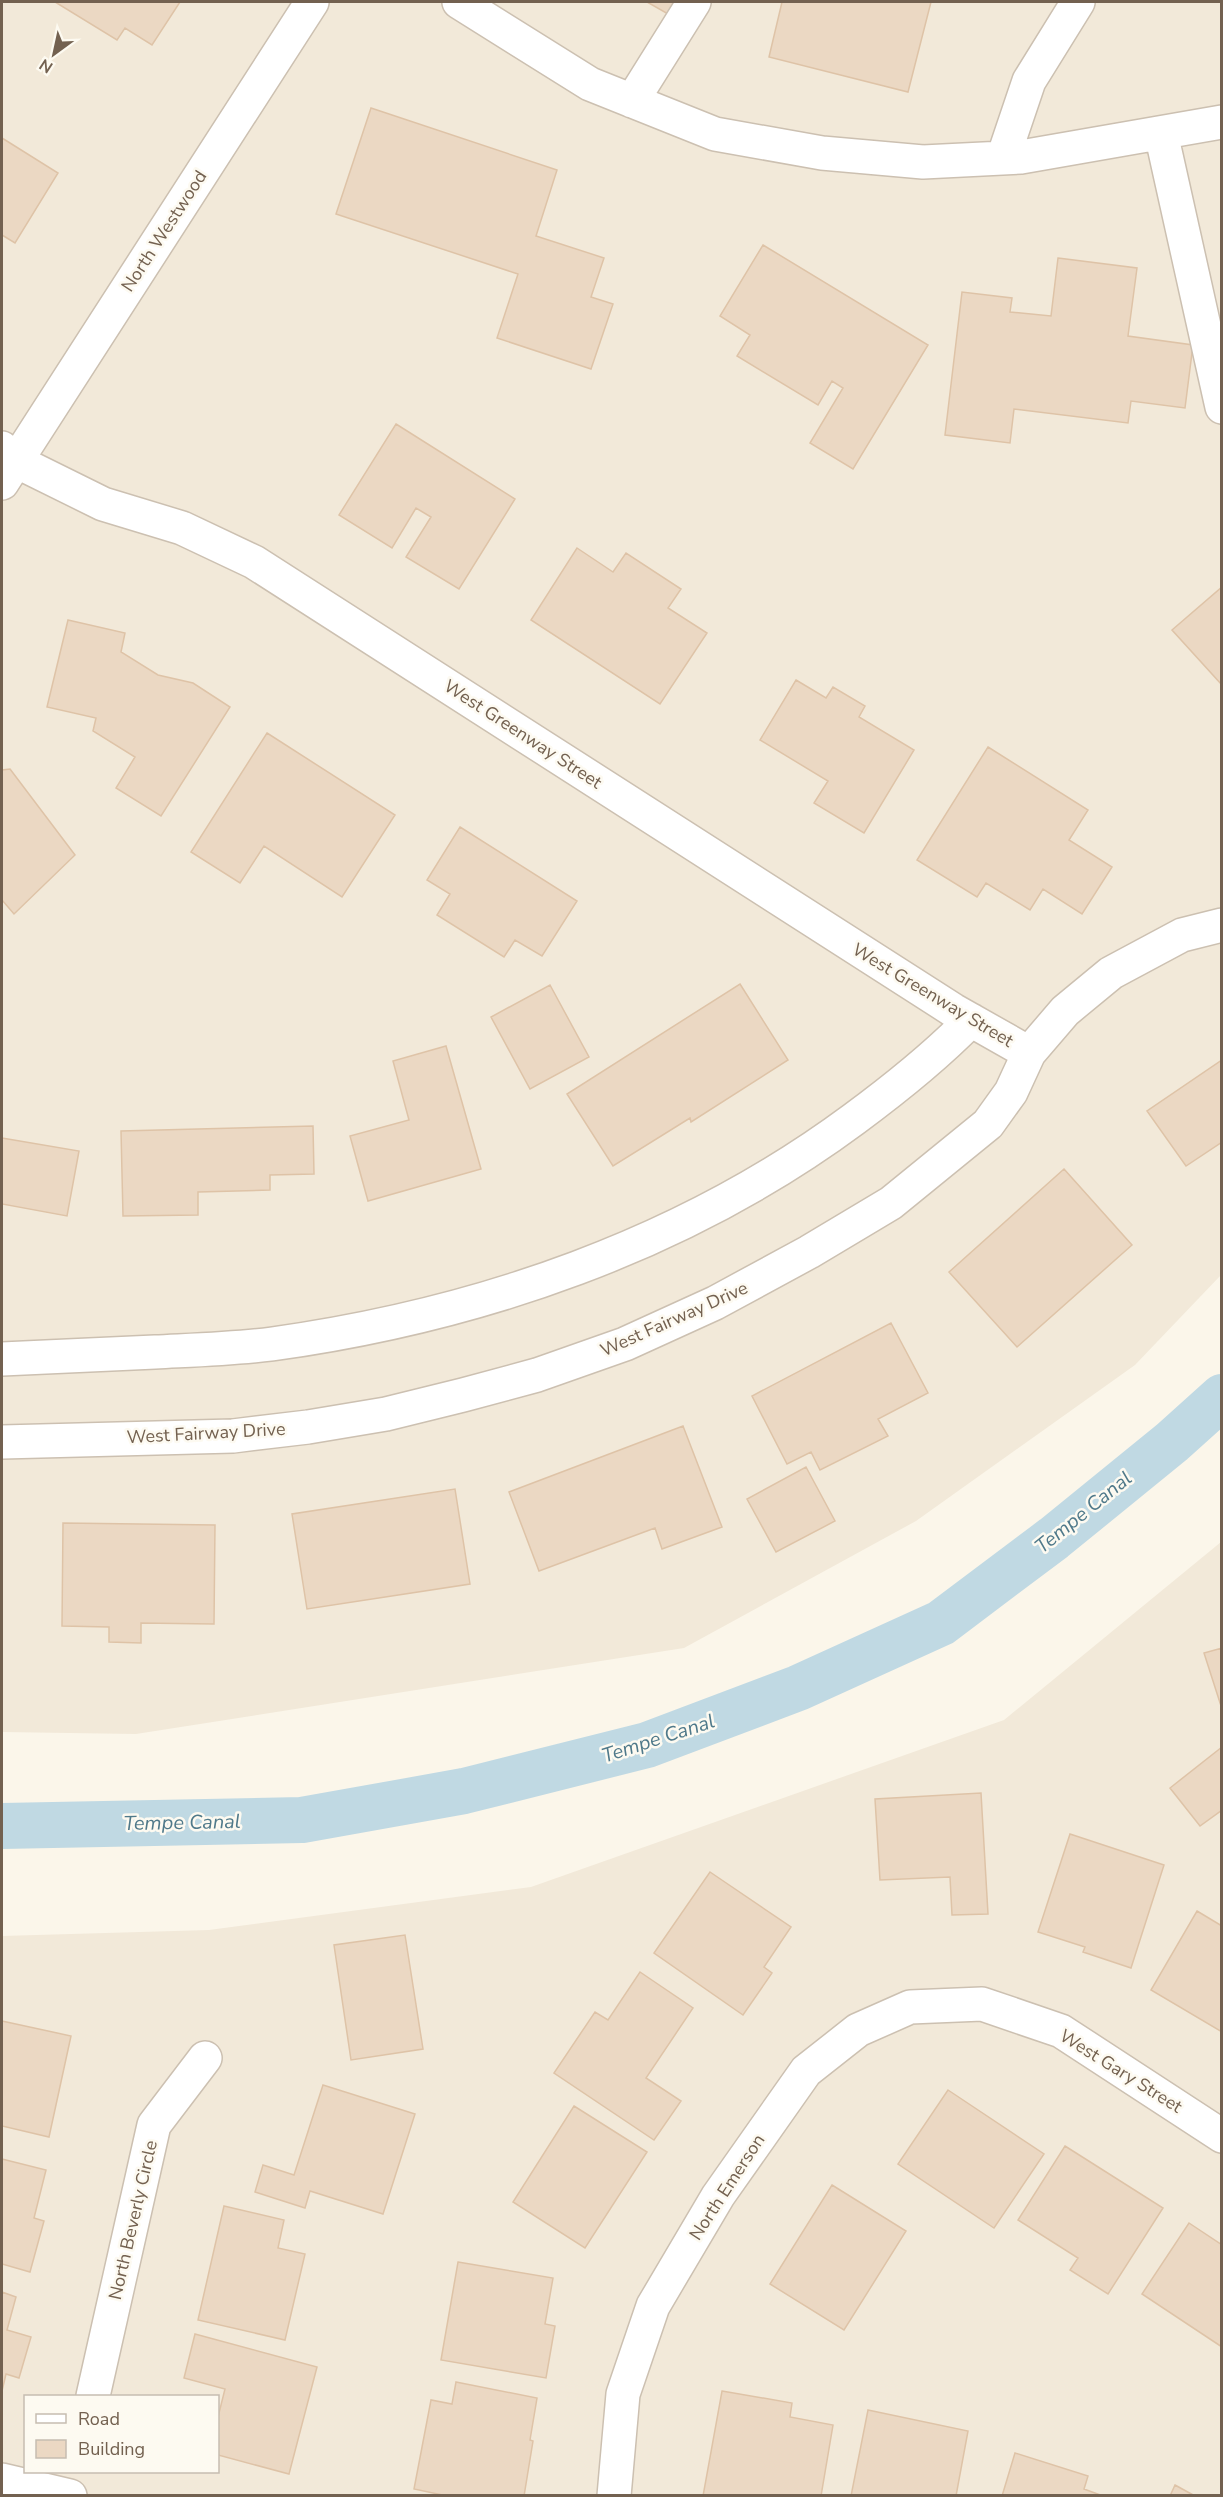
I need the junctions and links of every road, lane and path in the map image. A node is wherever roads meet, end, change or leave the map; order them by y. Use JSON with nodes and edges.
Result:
{"nodes":[{"id":1,"x":312,"y":2,"type":"edge"},
{"id":2,"x":459,"y":2,"type":"edge"},
{"id":3,"x":694,"y":2,"type":"edge"},
{"id":4,"x":1078,"y":2,"type":"edge"},
{"id":5,"x":632,"y":101,"type":"junction"},
{"id":6,"x":1221,"y":123,"type":"edge"},
{"id":7,"x":1161,"y":133,"type":"junction"},
{"id":8,"x":1003,"y":158,"type":"junction"},
{"id":9,"x":1221,"y":408,"type":"edge"},
{"id":10,"x":6,"y":464,"type":"edge"},
{"id":11,"x":1221,"y":925,"type":"edge"},
{"id":12,"x":971,"y":1020,"type":"junction"},
{"id":13,"x":1029,"y":1053,"type":"junction"},
{"id":14,"x":2,"y":1359,"type":"edge"},
{"id":15,"x":2,"y":1442,"type":"edge"},
{"id":16,"x":982,"y":2004,"type":"joint"},
{"id":17,"x":205,"y":2058,"type":"dead end"},
{"id":18,"x":1221,"y":2136,"type":"edge"},
{"id":19,"x":93,"y":2395,"type":"edge"},
{"id":20,"x":76,"y":2473,"type":"edge"},
{"id":21,"x":2,"y":2480,"type":"edge"},
{"id":22,"x":70,"y":2496,"type":"edge"},
{"id":23,"x":614,"y":2496,"type":"edge"}],
"edges":[{"from":1,"to":10,"type":"street","name":"North Westwood"},
{"from":2,"to":5,"type":"street"},
{"from":3,"to":5,"type":"street"},
{"from":4,"to":8,"type":"street"},
{"from":5,"to":8,"type":"street"},
{"from":6,"to":7,"type":"street"},
{"from":7,"to":8,"type":"street"},
{"from":7,"to":9,"type":"street"},
{"from":10,"to":12,"type":"street","name":"West Greenway Street"},
{"from":11,"to":13,"type":"street","name":"West Fairway Drive"},
{"from":12,"to":13,"type":"street","name":"West Greenway Street"},
{"from":12,"to":14,"type":"street"},
{"from":13,"to":15,"type":"street","name":"West Fairway Drive"},
{"from":16,"to":18,"type":"street","name":"West Gary Street"},
{"from":16,"to":23,"type":"street","name":"North Emerson"},
{"from":17,"to":19,"type":"street","name":"North Beverly Circle"},
{"from":20,"to":22,"type":"street"},
{"from":21,"to":22,"type":"street"}]}
